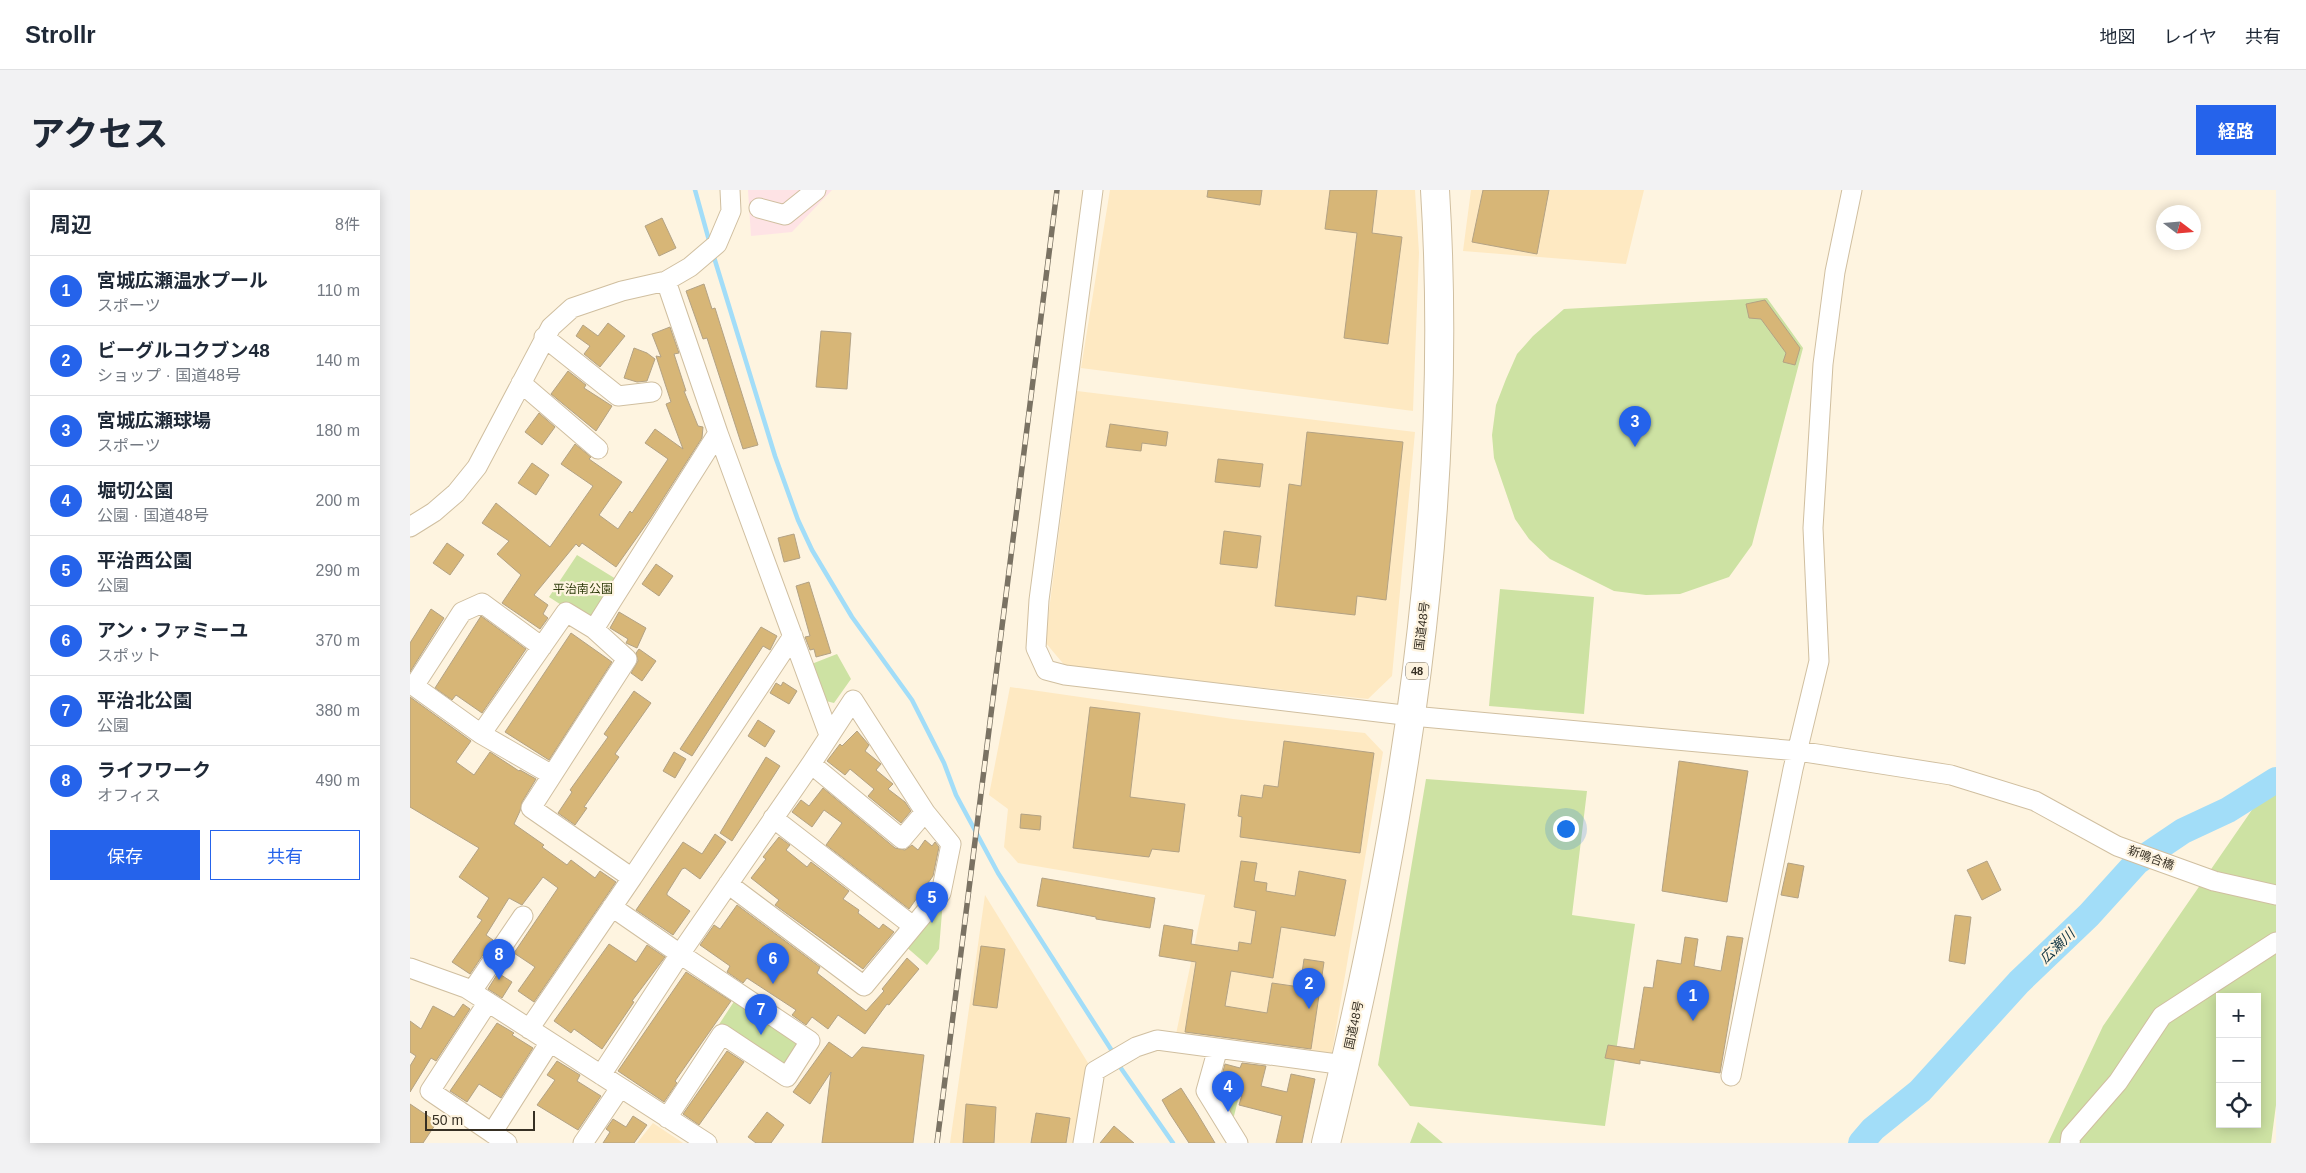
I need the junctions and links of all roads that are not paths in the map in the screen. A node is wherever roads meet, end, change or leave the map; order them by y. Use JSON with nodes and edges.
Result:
{"nodes":[{"id":1,"x":730,"y":190,"type":"edge"},
{"id":2,"x":816,"y":190,"type":"edge"},
{"id":3,"x":1094,"y":190,"type":"edge"},
{"id":4,"x":1435,"y":190,"type":"edge"},
{"id":5,"x":1852,"y":190,"type":"edge"},
{"id":6,"x":759,"y":208,"type":"dead end"},
{"id":7,"x":666,"y":281,"type":"junction"},
{"id":8,"x":544,"y":337,"type":"junction"},
{"id":9,"x":521,"y":383,"type":"junction"},
{"id":10,"x":652,"y":392,"type":"dead end"},
{"id":11,"x":718,"y":433,"type":"junction"},
{"id":12,"x":598,"y":449,"type":"dead end"},
{"id":13,"x":410,"y":527,"type":"edge"},
{"id":14,"x":594,"y":629,"type":"junction"},
{"id":15,"x":793,"y":636,"type":"junction"},
{"id":16,"x":542,"y":648,"type":"junction"},
{"id":17,"x":1412,"y":716,"type":"junction"},
{"id":18,"x":481,"y":734,"type":"junction"},
{"id":19,"x":829,"y":735,"type":"junction"},
{"id":20,"x":1798,"y":751,"type":"junction"},
{"id":21,"x":811,"y":764,"type":"junction"},
{"id":22,"x":552,"y":774,"type":"junction"},
{"id":23,"x":925,"y":812,"type":"junction"},
{"id":24,"x":773,"y":818,"type":"junction"},
{"id":25,"x":632,"y":878,"type":"junction"},
{"id":26,"x":728,"y":884,"type":"junction"},
{"id":27,"x":2276,"y":895,"type":"edge"},
{"id":28,"x":612,"y":907,"type":"junction"},
{"id":29,"x":523,"y":916,"type":"dead end"},
{"id":30,"x":913,"y":926,"type":"junction"},
{"id":31,"x":2276,"y":942,"type":"edge"},
{"id":32,"x":680,"y":954,"type":"junction"},
{"id":33,"x":410,"y":968,"type":"edge"},
{"id":34,"x":480,"y":997,"type":"junction"},
{"id":35,"x":529,"y":1028,"type":"junction"},
{"id":36,"x":550,"y":1042,"type":"junction"},
{"id":37,"x":1218,"y":1048,"type":"junction"},
{"id":38,"x":1345,"y":1065,"type":"junction"},
{"id":39,"x":602,"y":1075,"type":"junction"},
{"id":40,"x":1731,"y":1076,"type":"dead end"},
{"id":41,"x":620,"y":1088,"type":"junction"},
{"id":42,"x":668,"y":1118,"type":"junction"},
{"id":43,"x":500,"y":1138,"type":"edge"},
{"id":44,"x":583,"y":1143,"type":"edge"},
{"id":45,"x":707,"y":1143,"type":"edge"},
{"id":46,"x":1083,"y":1143,"type":"edge"},
{"id":47,"x":1238,"y":1143,"type":"edge"},
{"id":48,"x":1326,"y":1143,"type":"edge"},
{"id":49,"x":2070,"y":1143,"type":"edge"}],
"edges":[{"from":1,"to":7,"type":"street"},
{"from":2,"to":6,"type":"street"},
{"from":3,"to":17,"type":"street","name":"新鳴合橋"},
{"from":4,"to":17,"type":"highway","name":"国道48号","number":"48"},
{"from":5,"to":20,"type":"street"},
{"from":7,"to":8,"type":"street"},
{"from":7,"to":11,"type":"street"},
{"from":8,"to":9,"type":"street"},
{"from":8,"to":10,"type":"street"},
{"from":9,"to":12,"type":"street"},
{"from":9,"to":13,"type":"street"},
{"from":11,"to":14,"type":"street"},
{"from":11,"to":15,"type":"street"},
{"from":14,"to":16,"type":"street"},
{"from":14,"to":22,"type":"street"},
{"from":15,"to":19,"type":"street"},
{"from":15,"to":25,"type":"street"},
{"from":16,"to":18,"type":"street"},
{"from":16,"to":18,"type":"street"},
{"from":17,"to":20,"type":"street","name":"新鳴合橋"},
{"from":17,"to":38,"type":"highway","name":"国道48号","number":"48"},
{"from":18,"to":22,"type":"street"},
{"from":19,"to":21,"type":"street"},
{"from":19,"to":23,"type":"street"},
{"from":20,"to":27,"type":"street","name":"新鳴合橋"},
{"from":20,"to":40,"type":"street"},
{"from":21,"to":23,"type":"street"},
{"from":21,"to":24,"type":"street"},
{"from":22,"to":25,"type":"street"},
{"from":23,"to":30,"type":"street"},
{"from":24,"to":26,"type":"street"},
{"from":24,"to":30,"type":"street"},
{"from":25,"to":28,"type":"street"},
{"from":26,"to":30,"type":"street"},
{"from":26,"to":32,"type":"street"},
{"from":28,"to":32,"type":"street"},
{"from":28,"to":35,"type":"street"},
{"from":29,"to":34,"type":"street"},
{"from":31,"to":49,"type":"street"},
{"from":32,"to":39,"type":"street"},
{"from":32,"to":42,"type":"street"},
{"from":33,"to":34,"type":"street"},
{"from":34,"to":35,"type":"street"},
{"from":34,"to":43,"type":"street"},
{"from":35,"to":36,"type":"street"},
{"from":36,"to":39,"type":"street"},
{"from":36,"to":43,"type":"street"},
{"from":37,"to":38,"type":"street"},
{"from":37,"to":46,"type":"street"},
{"from":37,"to":47,"type":"street"},
{"from":38,"to":48,"type":"highway","name":"国道48号","number":"48"},
{"from":39,"to":41,"type":"street"},
{"from":41,"to":42,"type":"street"},
{"from":41,"to":44,"type":"street"},
{"from":42,"to":45,"type":"street"}]}
